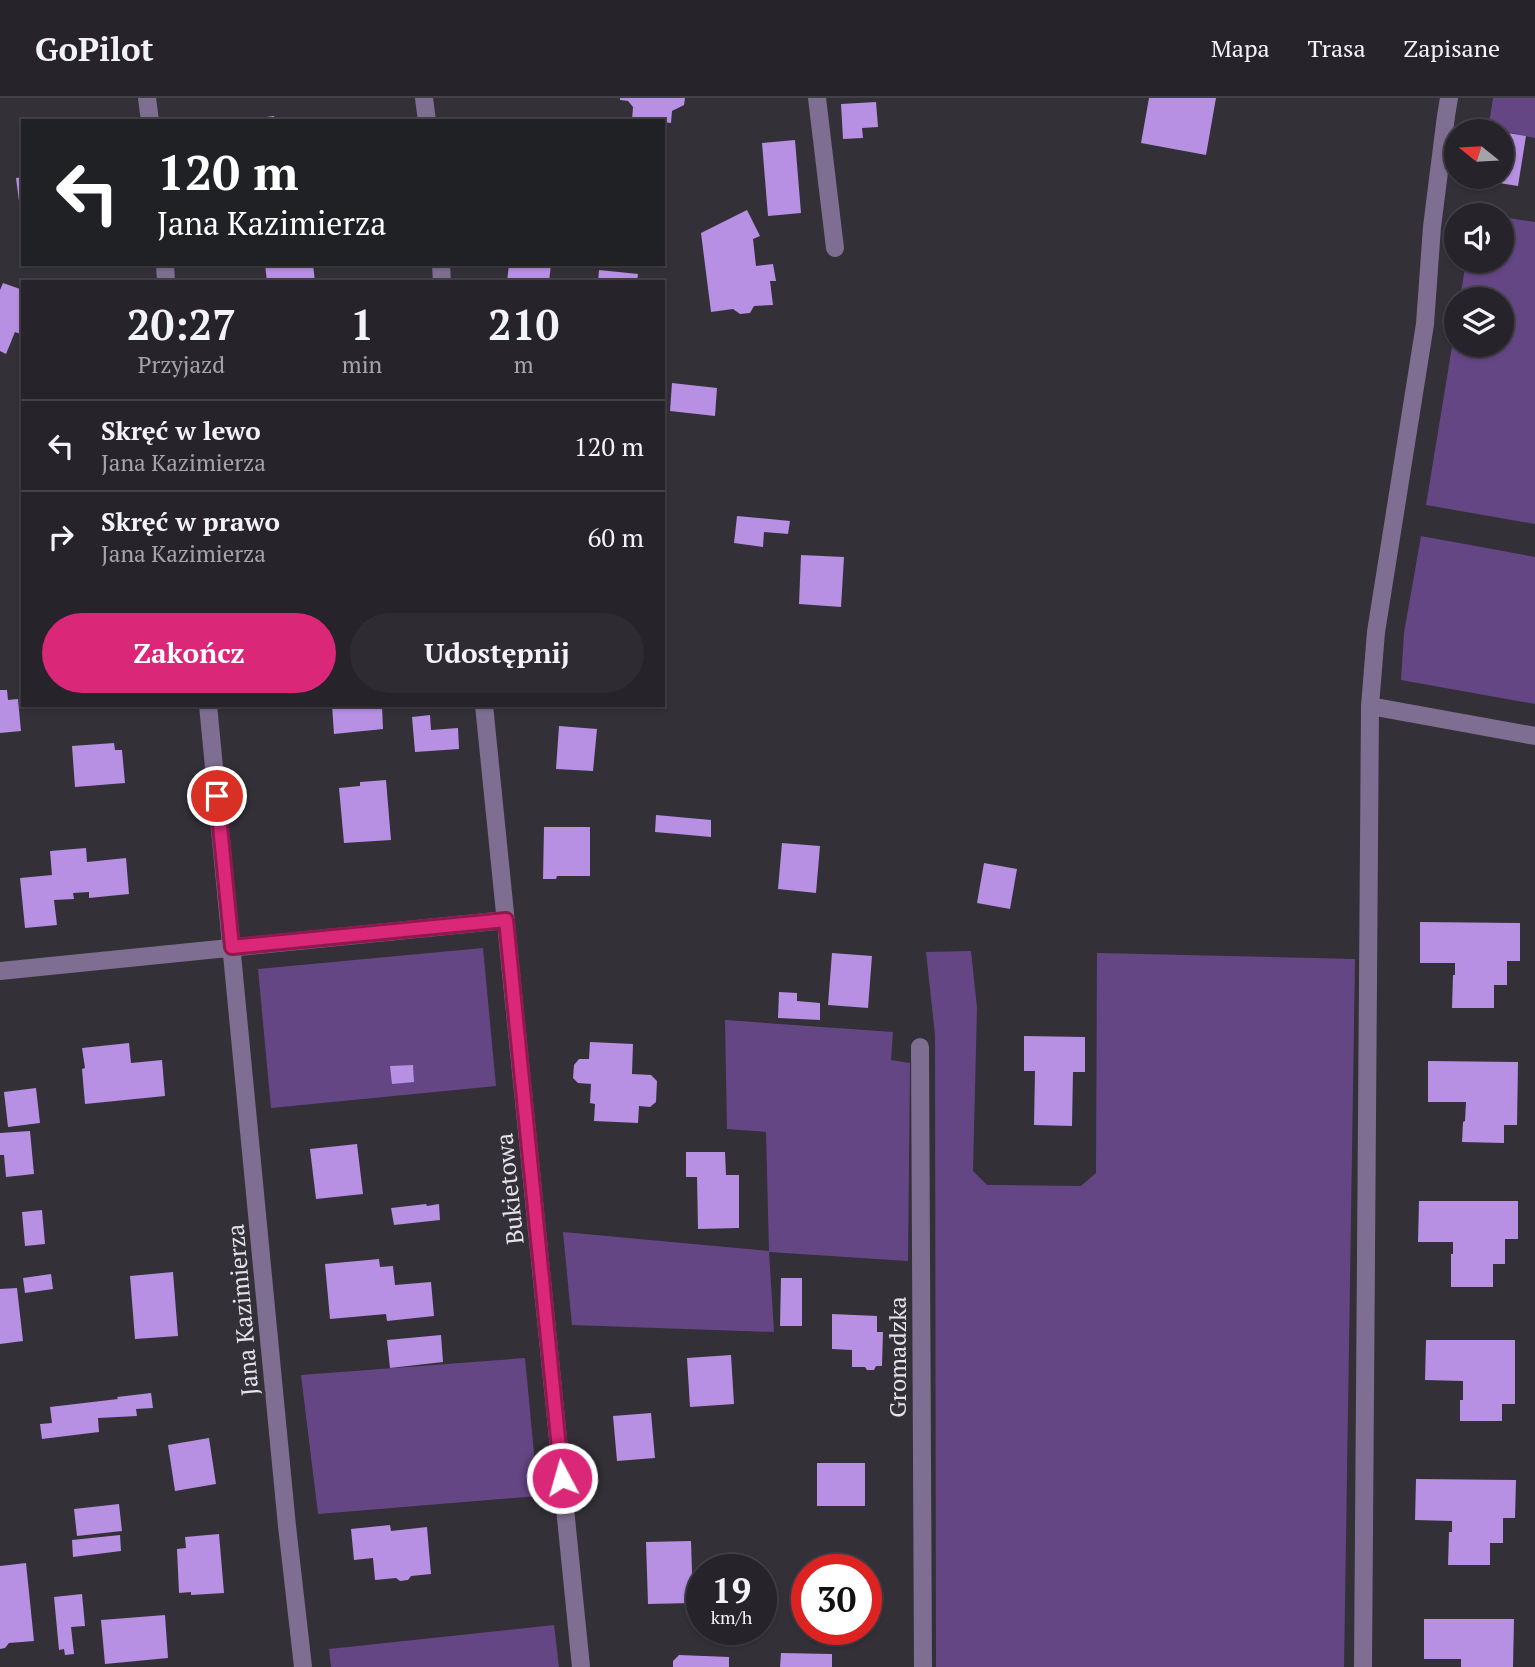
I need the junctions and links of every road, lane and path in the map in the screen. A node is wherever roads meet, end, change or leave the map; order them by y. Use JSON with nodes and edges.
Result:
{"nodes":[{"id":1,"x":147,"y":98,"type":"edge"},
{"id":2,"x":424,"y":98,"type":"edge"},
{"id":3,"x":817,"y":98,"type":"edge"},
{"id":4,"x":1450,"y":98,"type":"edge"},
{"id":5,"x":150,"y":119,"type":"edge"},
{"id":6,"x":427,"y":119,"type":"edge"},
{"id":7,"x":835,"y":248,"type":"dead end"},
{"id":8,"x":1370,"y":706,"type":"junction"},
{"id":9,"x":208,"y":707,"type":"edge"},
{"id":10,"x":484,"y":707,"type":"edge"},
{"id":11,"x":1535,"y":736,"type":"edge"},
{"id":12,"x":506,"y":920,"type":"junction"},
{"id":13,"x":232,"y":947,"type":"junction"},
{"id":14,"x":0,"y":971,"type":"edge"},
{"id":15,"x":920,"y":1047,"type":"dead end"},
{"id":16,"x":303,"y":1667,"type":"edge"},
{"id":17,"x":581,"y":1667,"type":"edge"},
{"id":18,"x":923,"y":1667,"type":"edge"},
{"id":19,"x":1363,"y":1667,"type":"edge"}],
"edges":[{"from":1,"to":5,"type":"street"},
{"from":2,"to":6,"type":"street"},
{"from":3,"to":7,"type":"street"},
{"from":4,"to":8,"type":"street"},
{"from":8,"to":11,"type":"street"},
{"from":8,"to":19,"type":"street"},
{"from":9,"to":13,"type":"street","name":"Jana Kazimierza"},
{"from":10,"to":12,"type":"street","name":"Bukietowa"},
{"from":12,"to":13,"type":"street"},
{"from":12,"to":17,"type":"street","name":"Bukietowa"},
{"from":13,"to":14,"type":"street"},
{"from":13,"to":16,"type":"street","name":"Jana Kazimierza"},
{"from":15,"to":18,"type":"street","name":"Gromadzka"}]}
